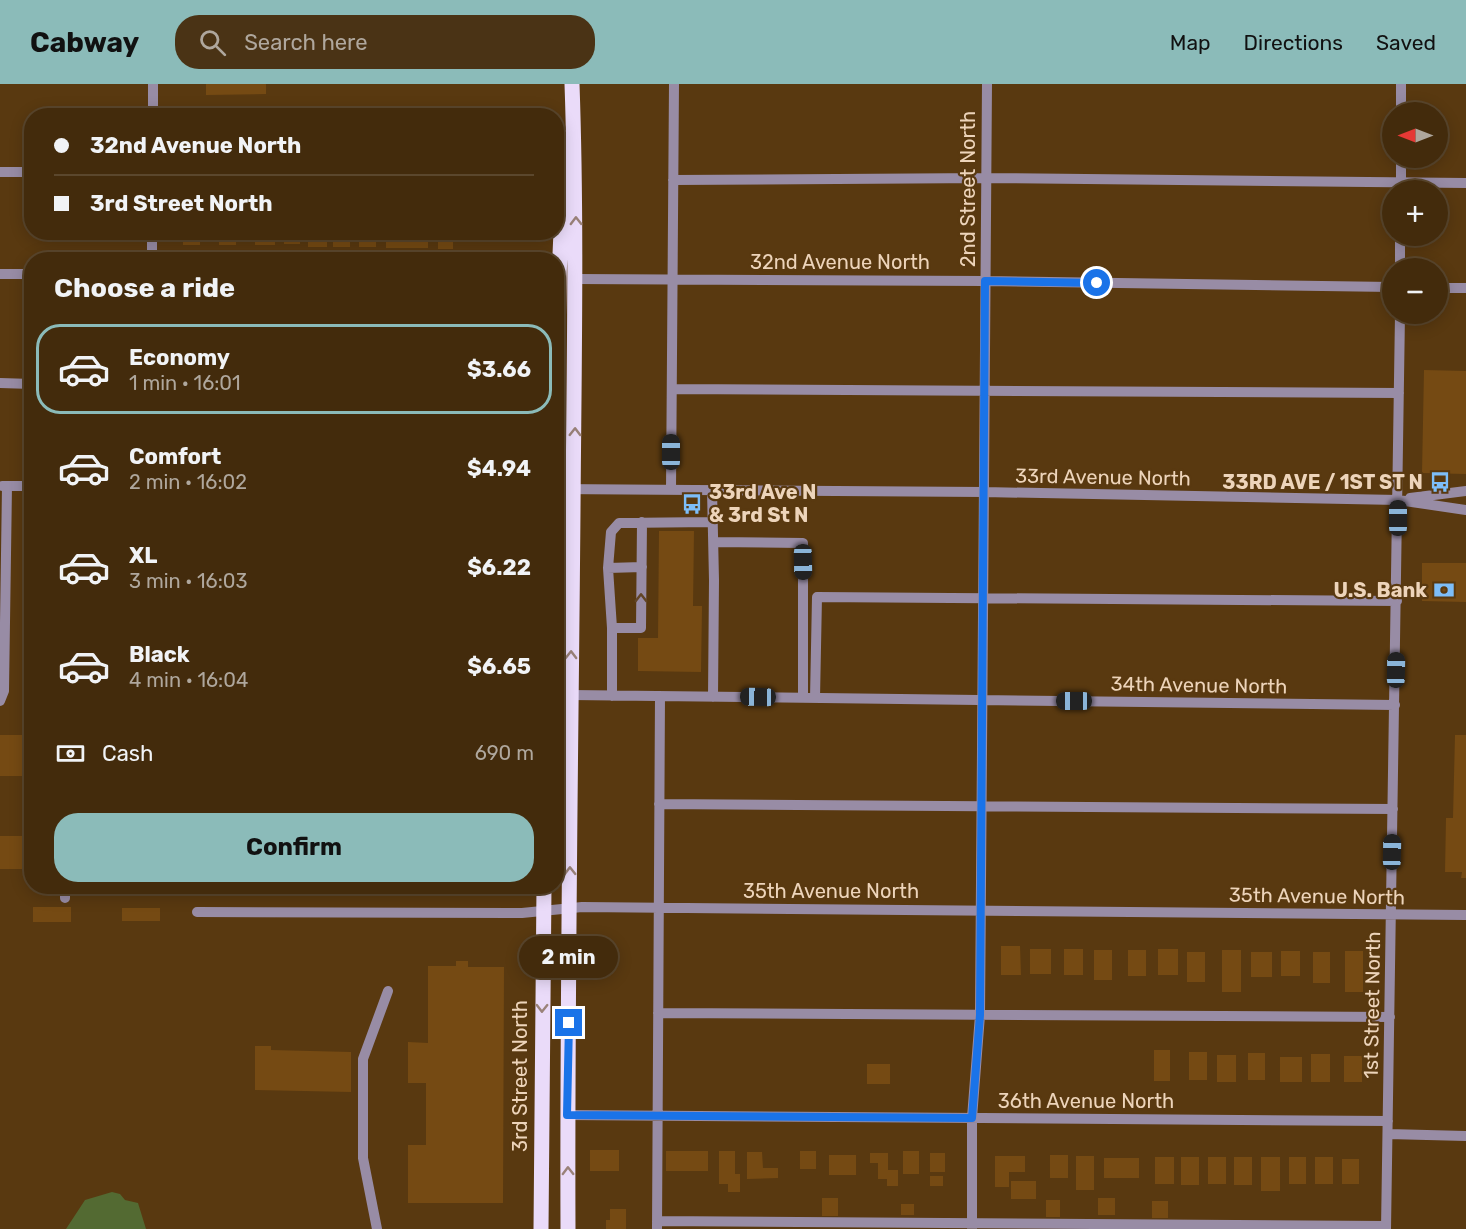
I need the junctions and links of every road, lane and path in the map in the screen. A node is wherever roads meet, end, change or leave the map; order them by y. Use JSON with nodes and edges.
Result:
{"nodes":[{"id":1,"x":153,"y":84,"type":"edge"},
{"id":2,"x":571,"y":84,"type":"edge"},
{"id":3,"x":674,"y":84,"type":"edge"},
{"id":4,"x":987,"y":84,"type":"edge"},
{"id":5,"x":1401,"y":84,"type":"edge"},
{"id":6,"x":1401,"y":102,"type":"edge"},
{"id":7,"x":153,"y":108,"type":"edge"},
{"id":8,"x":564,"y":142,"type":"edge"},
{"id":9,"x":0,"y":172,"type":"edge"},
{"id":10,"x":24,"y":172,"type":"edge"},
{"id":11,"x":986,"y":178,"type":"junction"},
{"id":12,"x":673,"y":180,"type":"junction"},
{"id":13,"x":1466,"y":183,"type":"edge"},
{"id":14,"x":1448,"y":184,"type":"edge"},
{"id":15,"x":1382,"y":187,"type":"edge"},
{"id":16,"x":0,"y":274,"type":"edge"},
{"id":17,"x":24,"y":274,"type":"edge"},
{"id":18,"x":576,"y":279,"type":"junction"},
{"id":19,"x":672,"y":279,"type":"junction"},
{"id":20,"x":985,"y":281,"type":"junction"},
{"id":21,"x":1382,"y":287,"type":"edge"},
{"id":22,"x":1448,"y":288,"type":"edge"},
{"id":23,"x":1466,"y":288,"type":"edge"},
{"id":24,"x":1400,"y":324,"type":"edge"},
{"id":25,"x":0,"y":383,"type":"edge"},
{"id":26,"x":24,"y":384,"type":"edge"},
{"id":27,"x":672,"y":388,"type":"junction"},
{"id":28,"x":984,"y":391,"type":"junction"},
{"id":29,"x":1399,"y":393,"type":"junction"},
{"id":30,"x":3,"y":486,"type":"edge"},
{"id":31,"x":24,"y":486,"type":"edge"},
{"id":32,"x":564,"y":489,"type":"edge"},
{"id":33,"x":573,"y":490,"type":"junction"},
{"id":34,"x":671,"y":490,"type":"junction"},
{"id":35,"x":712,"y":490,"type":"junction"},
{"id":36,"x":1466,"y":491,"type":"edge"},
{"id":37,"x":984,"y":492,"type":"junction"},
{"id":38,"x":1398,"y":500,"type":"junction"},
{"id":39,"x":1466,"y":510,"type":"edge"},
{"id":40,"x":642,"y":522,"type":"junction"},
{"id":41,"x":712,"y":522,"type":"junction"},
{"id":42,"x":714,"y":542,"type":"junction"},
{"id":43,"x":6,"y":555,"type":"junction"},
{"id":44,"x":642,"y":567,"type":"junction"},
{"id":45,"x":608,"y":568,"type":"junction"},
{"id":46,"x":0,"y":575,"type":"edge"},
{"id":47,"x":983,"y":598,"type":"junction"},
{"id":48,"x":1396,"y":601,"type":"junction"},
{"id":49,"x":612,"y":628,"type":"junction"},
{"id":50,"x":571,"y":695,"type":"junction"},
{"id":51,"x":612,"y":696,"type":"junction"},
{"id":52,"x":660,"y":696,"type":"junction"},
{"id":53,"x":713,"y":697,"type":"junction"},
{"id":54,"x":802,"y":698,"type":"junction"},
{"id":55,"x":815,"y":698,"type":"junction"},
{"id":56,"x":982,"y":700,"type":"junction"},
{"id":57,"x":0,"y":701,"type":"edge"},
{"id":58,"x":1395,"y":705,"type":"junction"},
{"id":59,"x":659,"y":804,"type":"junction"},
{"id":60,"x":982,"y":806,"type":"junction"},
{"id":61,"x":1393,"y":809,"type":"junction"},
{"id":62,"x":544,"y":894,"type":"edge"},
{"id":63,"x":571,"y":907,"type":"junction"},
{"id":64,"x":659,"y":908,"type":"junction"},
{"id":65,"x":981,"y":910,"type":"junction"},
{"id":66,"x":197,"y":912,"type":"dead end"},
{"id":67,"x":543,"y":913,"type":"junction"},
{"id":68,"x":1391,"y":915,"type":"junction"},
{"id":69,"x":1466,"y":915,"type":"edge"},
{"id":70,"x":388,"y":991,"type":"dead end"},
{"id":71,"x":658,"y":1013,"type":"junction"},
{"id":72,"x":980,"y":1015,"type":"junction"},
{"id":73,"x":1390,"y":1017,"type":"junction"},
{"id":74,"x":657,"y":1114,"type":"junction"},
{"id":75,"x":567,"y":1115,"type":"junction"},
{"id":76,"x":972,"y":1118,"type":"junction"},
{"id":77,"x":1388,"y":1121,"type":"junction"},
{"id":78,"x":1388,"y":1134,"type":"junction"},
{"id":79,"x":1466,"y":1136,"type":"edge"},
{"id":80,"x":657,"y":1225,"type":"edge"},
{"id":81,"x":972,"y":1226,"type":"edge"},
{"id":82,"x":1386,"y":1227,"type":"edge"},
{"id":83,"x":377,"y":1229,"type":"edge"},
{"id":84,"x":541,"y":1229,"type":"edge"},
{"id":85,"x":568,"y":1229,"type":"edge"}],
"edges":[{"from":1,"to":7,"type":"street"},
{"from":2,"to":8,"type":"main road"},
{"from":18,"to":2,"type":"main road","one_way":true},
{"from":3,"to":12,"type":"street"},
{"from":4,"to":11,"type":"street","name":"2nd Street North"},
{"from":5,"to":6,"type":"street"},
{"from":9,"to":10,"type":"street"},
{"from":11,"to":12,"type":"street"},
{"from":11,"to":15,"type":"street"},
{"from":11,"to":20,"type":"street","name":"2nd Street North"},
{"from":12,"to":19,"type":"street"},
{"from":13,"to":14,"type":"street"},
{"from":16,"to":17,"type":"street"},
{"from":18,"to":19,"type":"street","name":"32nd Avenue North"},
{"from":33,"to":18,"type":"main road","one_way":true},
{"from":19,"to":20,"type":"street","name":"32nd Avenue North"},
{"from":19,"to":27,"type":"street"},
{"from":20,"to":21,"type":"street","name":"32nd Avenue North"},
{"from":20,"to":28,"type":"street","name":"2nd Street North"},
{"from":22,"to":23,"type":"street"},
{"from":24,"to":29,"type":"street","name":"1st Street North"},
{"from":25,"to":26,"type":"street"},
{"from":27,"to":28,"type":"street"},
{"from":27,"to":34,"type":"street"},
{"from":28,"to":29,"type":"street"},
{"from":28,"to":37,"type":"street","name":"2nd Street North"},
{"from":29,"to":38,"type":"street","name":"1st Street North"},
{"from":30,"to":31,"type":"street"},
{"from":30,"to":43,"type":"street"},
{"from":32,"to":33,"type":"street","name":"33rd Avenue North"},
{"from":33,"to":34,"type":"street","name":"33rd Avenue North"},
{"from":50,"to":33,"type":"main road","one_way":true},
{"from":34,"to":35,"type":"street","name":"33rd Avenue North"},
{"from":35,"to":37,"type":"street","name":"33rd Avenue North"},
{"from":35,"to":41,"type":"street"},
{"from":36,"to":38,"type":"street","name":"33rd Avenue North"},
{"from":37,"to":38,"type":"street","name":"33rd Avenue North"},
{"from":37,"to":47,"type":"street","name":"2nd Street North"},
{"from":38,"to":39,"type":"street","name":"33rd Avenue North"},
{"from":38,"to":48,"type":"street","name":"1st Street North"},
{"from":40,"to":41,"type":"street"},
{"from":40,"to":44,"type":"street"},
{"from":40,"to":45,"type":"street"},
{"from":41,"to":42,"type":"street"},
{"from":42,"to":53,"type":"street"},
{"from":42,"to":54,"type":"street"},
{"from":43,"to":46,"type":"street"},
{"from":43,"to":57,"type":"street"},
{"from":44,"to":45,"type":"street"},
{"from":49,"to":44,"type":"street","one_way":true},
{"from":45,"to":49,"type":"street"},
{"from":47,"to":48,"type":"street"},
{"from":47,"to":55,"type":"street"},
{"from":47,"to":56,"type":"street","name":"2nd Street North"},
{"from":48,"to":58,"type":"street","name":"1st Street North"},
{"from":49,"to":51,"type":"street"},
{"from":50,"to":51,"type":"street","name":"34th Avenue North"},
{"from":63,"to":50,"type":"main road","one_way":true},
{"from":51,"to":52,"type":"street","name":"34th Avenue North"},
{"from":52,"to":53,"type":"street","name":"34th Avenue North"},
{"from":52,"to":59,"type":"street"},
{"from":53,"to":54,"type":"street","name":"34th Avenue North"},
{"from":54,"to":55,"type":"street","name":"34th Avenue North"},
{"from":55,"to":56,"type":"street","name":"34th Avenue North"},
{"from":56,"to":58,"type":"street","name":"34th Avenue North"},
{"from":56,"to":60,"type":"street","name":"2nd Street North"},
{"from":58,"to":61,"type":"street","name":"1st Street North"},
{"from":59,"to":60,"type":"street"},
{"from":59,"to":64,"type":"street"},
{"from":60,"to":61,"type":"street"},
{"from":60,"to":65,"type":"street","name":"2nd Street North"},
{"from":61,"to":68,"type":"street","name":"1st Street North"},
{"from":62,"to":67,"type":"main road","name":"3rd Street North"},
{"from":63,"to":64,"type":"street","name":"35th Avenue North"},
{"from":63,"to":67,"type":"street","name":"35th Avenue North"},
{"from":63,"to":75,"type":"main road"},
{"from":64,"to":65,"type":"street","name":"35th Avenue North"},
{"from":64,"to":71,"type":"street"},
{"from":65,"to":68,"type":"street","name":"35th Avenue North"},
{"from":65,"to":72,"type":"street","name":"2nd Street North"},
{"from":66,"to":67,"type":"street","name":"35th Avenue North"},
{"from":67,"to":84,"type":"main road","name":"3rd Street North","one_way":true},
{"from":68,"to":69,"type":"street","name":"35th Avenue North"},
{"from":68,"to":73,"type":"street","name":"1st Street North"},
{"from":70,"to":83,"type":"street"},
{"from":71,"to":72,"type":"street"},
{"from":71,"to":74,"type":"street"},
{"from":72,"to":73,"type":"street"},
{"from":72,"to":76,"type":"street","name":"2nd Street North"},
{"from":73,"to":77,"type":"street","name":"1st Street North"},
{"from":74,"to":75,"type":"street","name":"36th Avenue North"},
{"from":74,"to":76,"type":"street","name":"36th Avenue North"},
{"from":74,"to":80,"type":"street"},
{"from":85,"to":75,"type":"main road","one_way":true},
{"from":76,"to":77,"type":"street","name":"36th Avenue North"},
{"from":76,"to":81,"type":"street","name":"2nd Street North"},
{"from":77,"to":78,"type":"street","name":"1st Street North"},
{"from":78,"to":79,"type":"street"},
{"from":78,"to":82,"type":"street","name":"1st Street North"},
{"from":80,"to":81,"type":"street"},
{"from":81,"to":82,"type":"street"}]}
